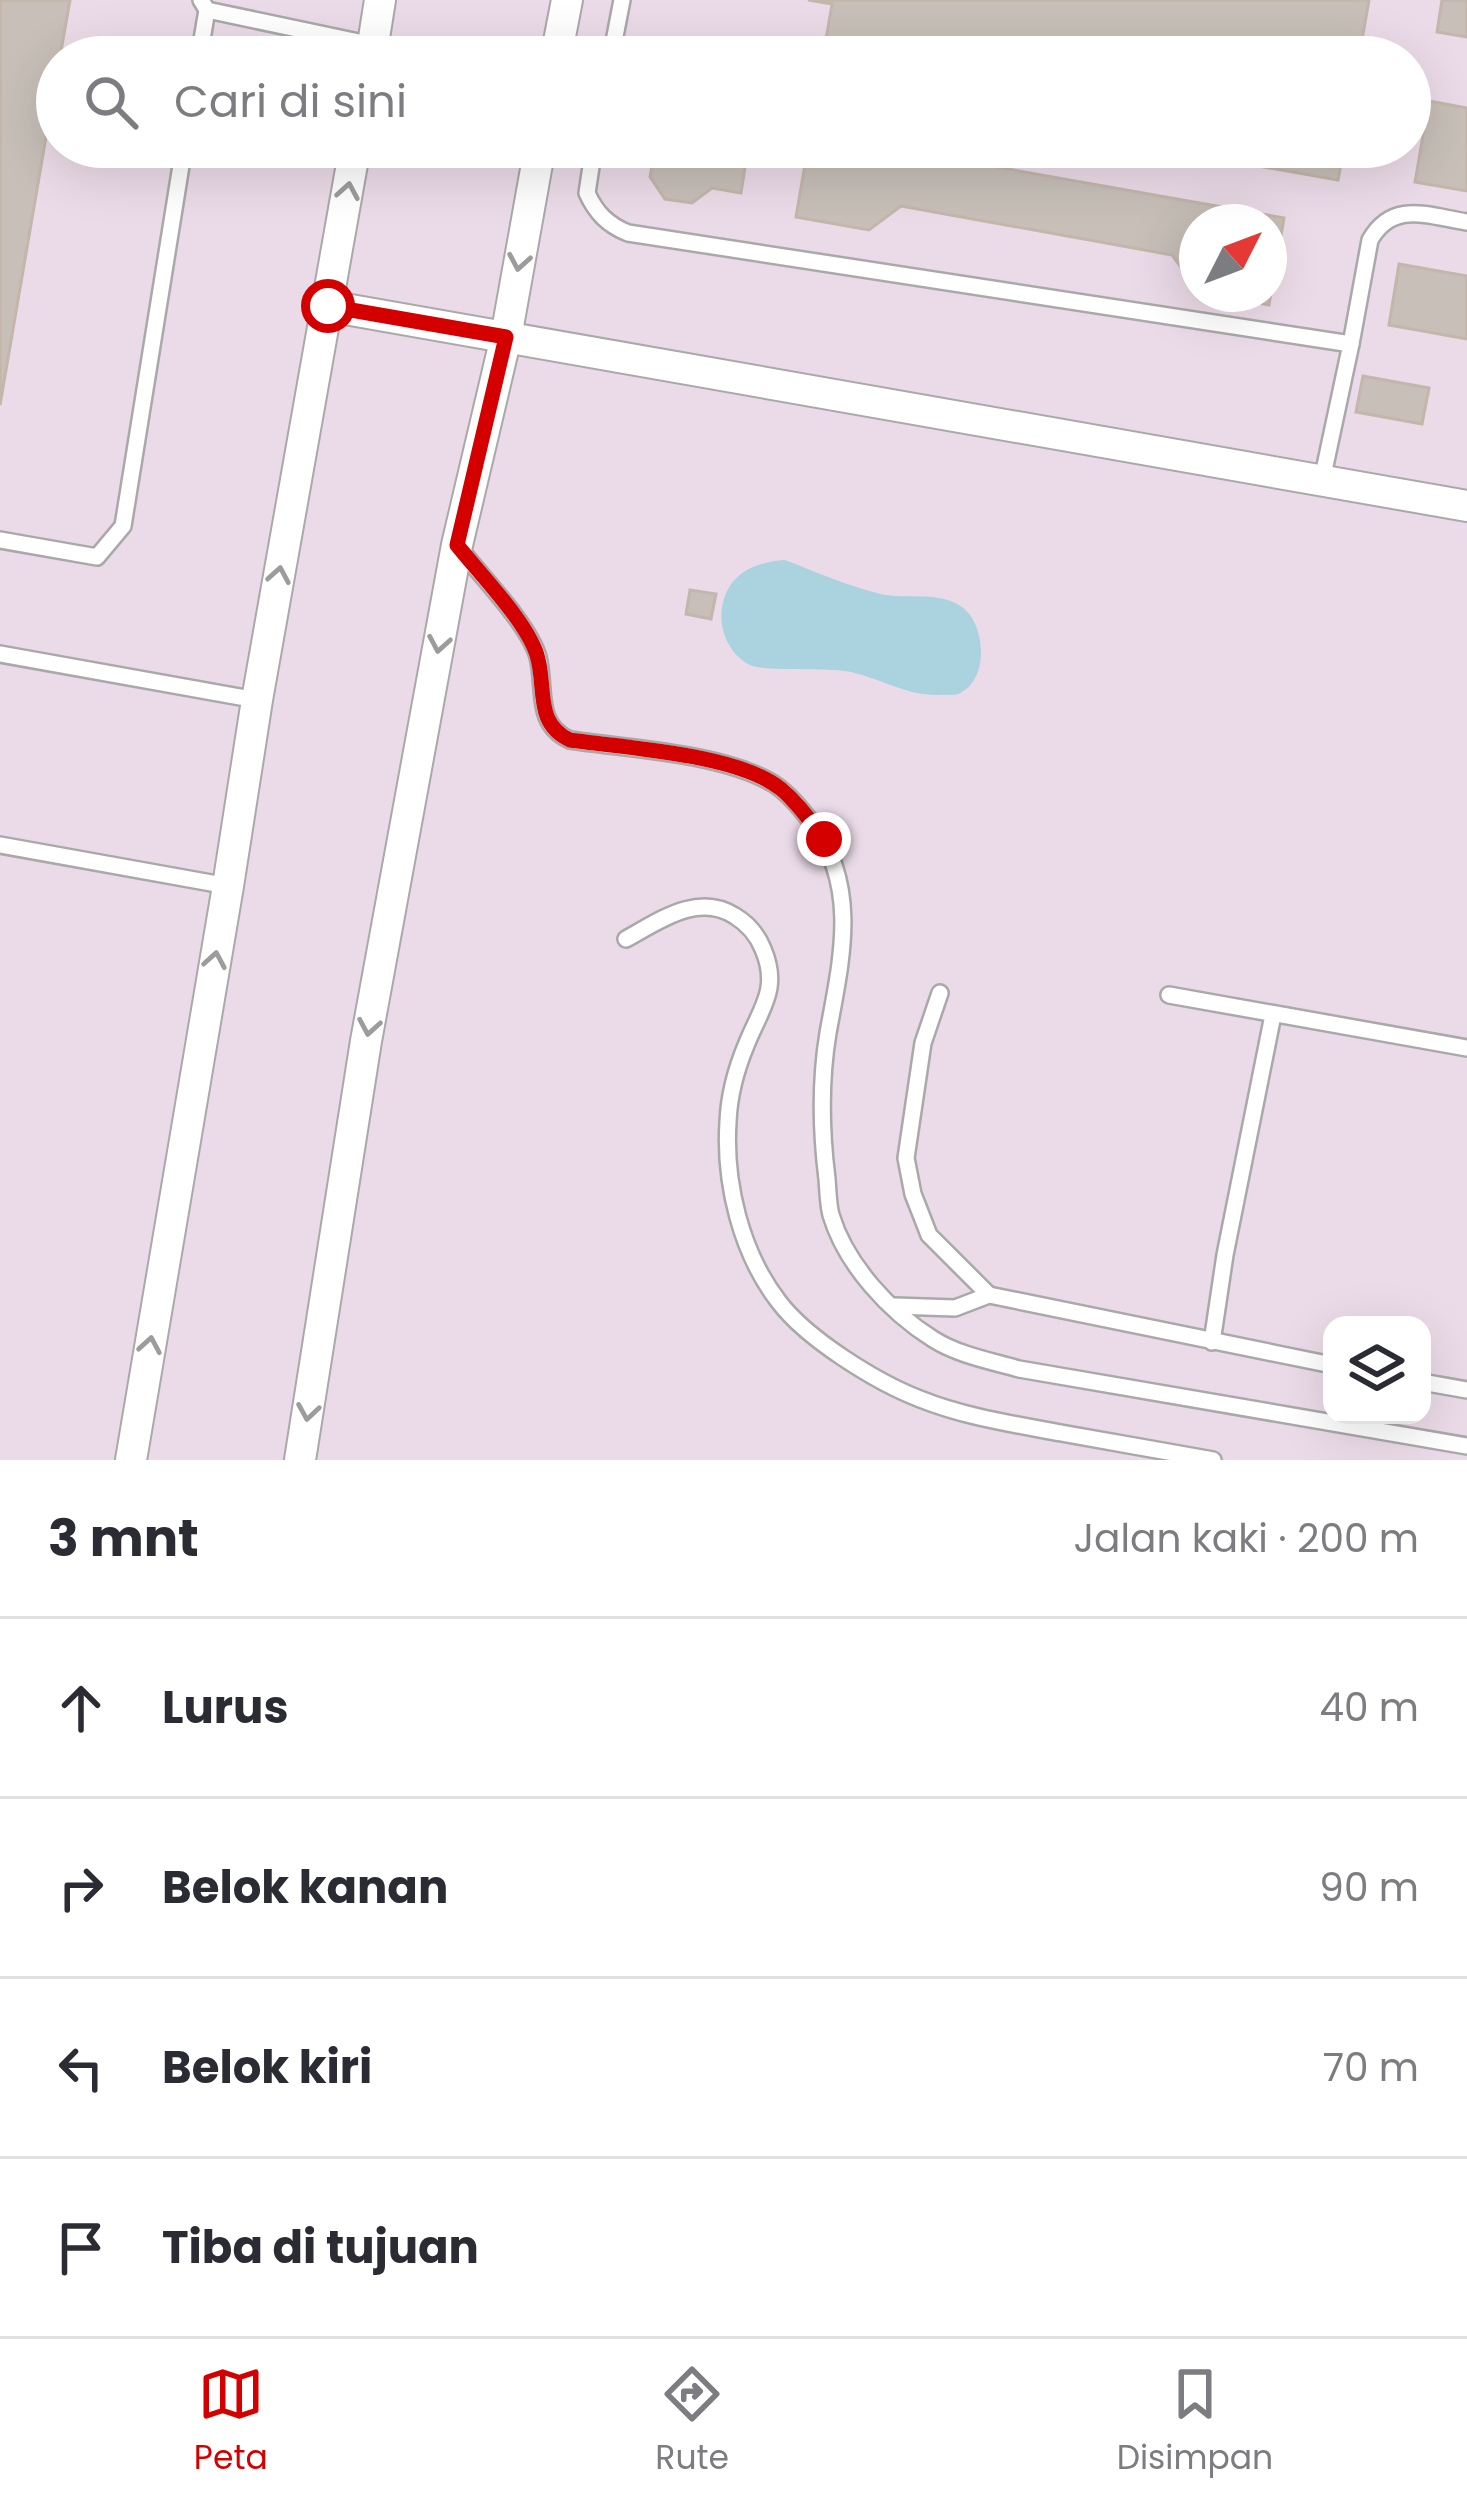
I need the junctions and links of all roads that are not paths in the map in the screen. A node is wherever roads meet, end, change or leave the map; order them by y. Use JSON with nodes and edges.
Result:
{"nodes":[{"id":1,"x":380,"y":0,"type":"edge"},
{"id":2,"x":567,"y":0,"type":"edge"},
{"id":3,"x":622,"y":0,"type":"edge"},
{"id":4,"x":204,"y":5,"type":"edge"},
{"id":5,"x":201,"y":36,"type":"edge"},
{"id":6,"x":317,"y":36,"type":"edge"},
{"id":7,"x":374,"y":36,"type":"edge"},
{"id":8,"x":560,"y":36,"type":"edge"},
{"id":9,"x":615,"y":36,"type":"edge"},
{"id":10,"x":181,"y":168,"type":"edge"},
{"id":11,"x":351,"y":168,"type":"edge"},
{"id":12,"x":536,"y":168,"type":"edge"},
{"id":13,"x":590,"y":168,"type":"edge"},
{"id":14,"x":1467,"y":222,"type":"edge"},
{"id":15,"x":328,"y":306,"type":"junction"},
{"id":16,"x":506,"y":337,"type":"junction"},
{"id":17,"x":1351,"y":344,"type":"junction"},
{"id":18,"x":1322,"y":480,"type":"junction"},
{"id":19,"x":1467,"y":506,"type":"edge"},
{"id":20,"x":0,"y":540,"type":"edge"},
{"id":21,"x":457,"y":545,"type":"junction"},
{"id":22,"x":0,"y":654,"type":"edge"},
{"id":23,"x":256,"y":700,"type":"junction"},
{"id":24,"x":0,"y":845,"type":"edge"},
{"id":25,"x":228,"y":886,"type":"junction"},
{"id":26,"x":626,"y":939,"type":"dead end"},
{"id":27,"x":940,"y":993,"type":"dead end"},
{"id":28,"x":1169,"y":995,"type":"dead end"},
{"id":29,"x":1273,"y":1016,"type":"junction"},
{"id":30,"x":1467,"y":1048,"type":"edge"},
{"id":31,"x":989,"y":1294,"type":"junction"},
{"id":32,"x":892,"y":1306,"type":"junction"},
{"id":33,"x":1212,"y":1342,"type":"junction"},
{"id":34,"x":1323,"y":1363,"type":"edge"},
{"id":35,"x":1431,"y":1384,"type":"edge"},
{"id":36,"x":1467,"y":1390,"type":"edge"},
{"id":37,"x":1467,"y":1447,"type":"edge"},
{"id":38,"x":130,"y":1460,"type":"edge"},
{"id":39,"x":300,"y":1460,"type":"edge"},
{"id":40,"x":1213,"y":1460,"type":"edge"}],
"edges":[{"from":1,"to":7,"type":"street"},
{"from":2,"to":8,"type":"street"},
{"from":3,"to":9,"type":"lane"},
{"from":4,"to":5,"type":"lane"},
{"from":4,"to":6,"type":"lane"},
{"from":10,"to":20,"type":"lane"},
{"from":15,"to":11,"type":"street","one_way":true},
{"from":12,"to":16,"type":"street","one_way":true},
{"from":13,"to":17,"type":"lane"},
{"from":14,"to":17,"type":"lane"},
{"from":15,"to":16,"type":"street"},
{"from":23,"to":15,"type":"street","one_way":true},
{"from":16,"to":18,"type":"street"},
{"from":16,"to":21,"type":"street"},
{"from":17,"to":18,"type":"lane"},
{"from":18,"to":19,"type":"street"},
{"from":21,"to":32,"type":"lane"},
{"from":21,"to":39,"type":"street","one_way":true},
{"from":22,"to":23,"type":"lane"},
{"from":23,"to":25,"type":"street"},
{"from":24,"to":25,"type":"lane"},
{"from":38,"to":25,"type":"street","one_way":true},
{"from":26,"to":40,"type":"lane"},
{"from":27,"to":31,"type":"lane"},
{"from":28,"to":29,"type":"lane"},
{"from":29,"to":30,"type":"lane"},
{"from":29,"to":33,"type":"lane"},
{"from":31,"to":32,"type":"lane"},
{"from":31,"to":33,"type":"lane"},
{"from":32,"to":37,"type":"lane"},
{"from":33,"to":34,"type":"lane"},
{"from":35,"to":36,"type":"lane"}]}
